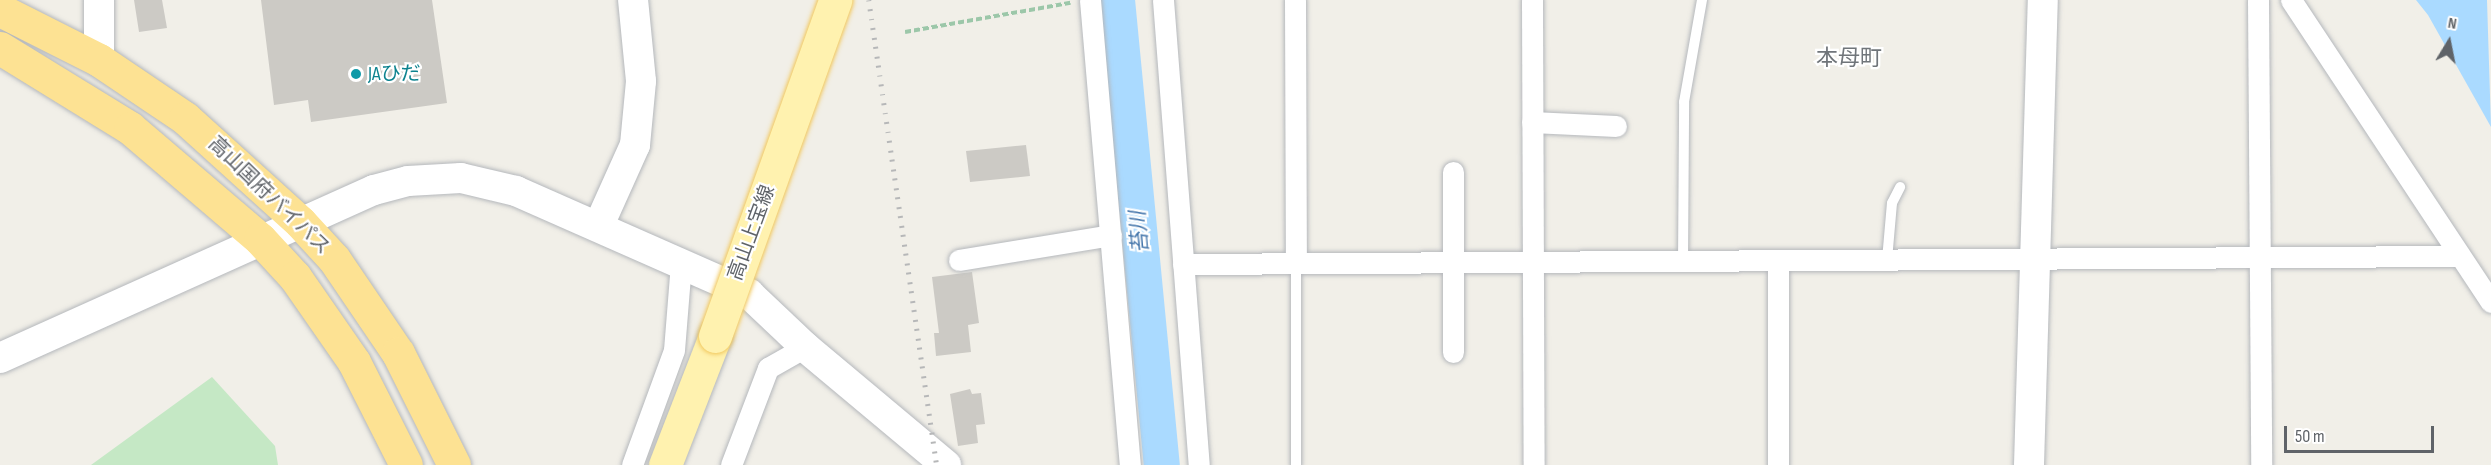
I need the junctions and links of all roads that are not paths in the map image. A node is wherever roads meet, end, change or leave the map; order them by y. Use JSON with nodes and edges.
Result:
{"nodes":[{"id":1,"x":99,"y":0,"type":"edge"},
{"id":2,"x":633,"y":0,"type":"edge"},
{"id":3,"x":835,"y":0,"type":"edge"},
{"id":4,"x":1162,"y":0,"type":"edge"},
{"id":5,"x":1295,"y":0,"type":"edge"},
{"id":6,"x":1532,"y":0,"type":"edge"},
{"id":7,"x":1702,"y":0,"type":"edge"},
{"id":8,"x":2043,"y":0,"type":"edge"},
{"id":9,"x":2258,"y":0,"type":"edge"},
{"id":10,"x":2291,"y":0,"type":"edge"},
{"id":11,"x":1082,"y":1,"type":"edge"},
{"id":12,"x":0,"y":10,"type":"edge"},
{"id":13,"x":0,"y":48,"type":"edge"},
{"id":14,"x":99,"y":60,"type":"junction"},
{"id":15,"x":1532,"y":122,"type":"junction"},
{"id":16,"x":1616,"y":126,"type":"dead end"},
{"id":17,"x":1453,"y":172,"type":"dead end"},
{"id":18,"x":1900,"y":187,"type":"dead end"},
{"id":19,"x":300,"y":222,"type":"junction"},
{"id":20,"x":599,"y":225,"type":"junction"},
{"id":21,"x":1111,"y":235,"type":"junction"},
{"id":22,"x":260,"y":239,"type":"junction"},
{"id":23,"x":2259,"y":256,"type":"junction"},
{"id":24,"x":2460,"y":256,"type":"junction"},
{"id":25,"x":959,"y":260,"type":"dead end"},
{"id":26,"x":1778,"y":260,"type":"junction"},
{"id":27,"x":1887,"y":260,"type":"junction"},
{"id":28,"x":2037,"y":260,"type":"junction"},
{"id":29,"x":1532,"y":262,"type":"junction"},
{"id":30,"x":1683,"y":262,"type":"junction"},
{"id":31,"x":681,"y":263,"type":"junction"},
{"id":32,"x":1296,"y":263,"type":"junction"},
{"id":33,"x":1454,"y":263,"type":"junction"},
{"id":34,"x":1183,"y":264,"type":"junction"},
{"id":35,"x":2491,"y":302,"type":"edge"},
{"id":36,"x":805,"y":347,"type":"junction"},
{"id":37,"x":3,"y":350,"type":"edge"},
{"id":38,"x":1453,"y":352,"type":"dead end"},
{"id":39,"x":406,"y":465,"type":"edge"},
{"id":40,"x":454,"y":465,"type":"edge"},
{"id":41,"x":632,"y":465,"type":"edge"},
{"id":42,"x":665,"y":465,"type":"edge"},
{"id":43,"x":731,"y":465,"type":"edge"},
{"id":44,"x":946,"y":465,"type":"edge"},
{"id":45,"x":1130,"y":465,"type":"edge"},
{"id":46,"x":1199,"y":465,"type":"edge"},
{"id":47,"x":1296,"y":465,"type":"edge"},
{"id":48,"x":1534,"y":465,"type":"edge"},
{"id":49,"x":1778,"y":465,"type":"edge"},
{"id":50,"x":2029,"y":465,"type":"edge"},
{"id":51,"x":2261,"y":465,"type":"edge"}],
"edges":[{"from":1,"to":14,"type":"street"},
{"from":2,"to":20,"type":"street"},
{"from":3,"to":42,"type":"main road","name":"高山上宝線","bridge":true},
{"from":4,"to":34,"type":"street"},
{"from":5,"to":32,"type":"street"},
{"from":6,"to":15,"type":"street"},
{"from":7,"to":30,"type":"lane"},
{"from":8,"to":28,"type":"street"},
{"from":9,"to":23,"type":"street"},
{"from":10,"to":24,"type":"street"},
{"from":11,"to":21,"type":"street"},
{"from":12,"to":14,"type":"highway","name":"高山国府バイパス"},
{"from":13,"to":22,"type":"highway","name":"高山国府バイパス"},
{"from":14,"to":19,"type":"highway","name":"高山国府バイパス"},
{"from":15,"to":16,"type":"street"},
{"from":15,"to":29,"type":"street"},
{"from":17,"to":33,"type":"street"},
{"from":18,"to":27,"type":"lane"},
{"from":19,"to":20,"type":"street"},
{"from":19,"to":22,"type":"street"},
{"from":19,"to":40,"type":"highway","name":"高山国府バイパス"},
{"from":20,"to":31,"type":"street"},
{"from":21,"to":25,"type":"street"},
{"from":21,"to":45,"type":"street"},
{"from":22,"to":37,"type":"street"},
{"from":22,"to":39,"type":"highway","name":"高山国府バイパス"},
{"from":23,"to":24,"type":"street"},
{"from":23,"to":28,"type":"street"},
{"from":23,"to":51,"type":"street"},
{"from":24,"to":35,"type":"street"},
{"from":26,"to":27,"type":"street"},
{"from":26,"to":30,"type":"street"},
{"from":26,"to":49,"type":"street"},
{"from":27,"to":28,"type":"street"},
{"from":28,"to":50,"type":"street"},
{"from":29,"to":30,"type":"street"},
{"from":29,"to":33,"type":"street"},
{"from":29,"to":48,"type":"street"},
{"from":31,"to":36,"type":"street"},
{"from":31,"to":41,"type":"street"},
{"from":32,"to":33,"type":"street"},
{"from":32,"to":34,"type":"street"},
{"from":32,"to":47,"type":"lane"},
{"from":33,"to":38,"type":"street"},
{"from":34,"to":46,"type":"street"},
{"from":36,"to":43,"type":"street"},
{"from":36,"to":44,"type":"street"}]}
